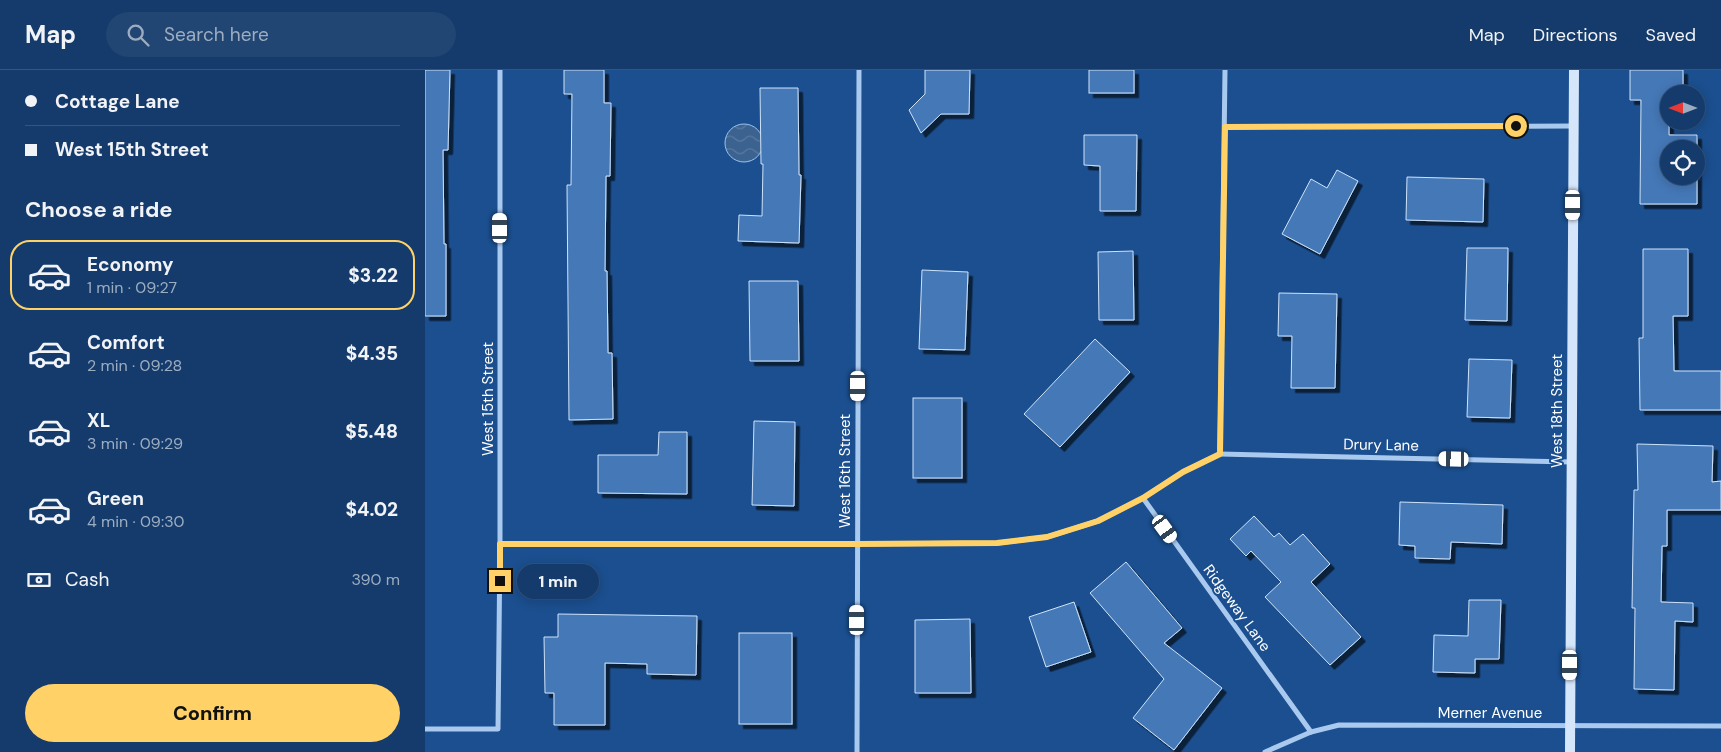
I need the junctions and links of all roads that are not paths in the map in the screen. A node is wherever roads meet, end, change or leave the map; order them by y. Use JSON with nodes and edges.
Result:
{"nodes":[{"id":1,"x":500,"y":70,"type":"edge"},
{"id":2,"x":859,"y":70,"type":"edge"},
{"id":3,"x":1225,"y":70,"type":"edge"},
{"id":4,"x":1574,"y":70,"type":"edge"},
{"id":5,"x":1574,"y":126,"type":"junction"},
{"id":6,"x":1225,"y":127,"type":"junction"},
{"id":7,"x":1220,"y":454,"type":"junction"},
{"id":8,"x":1572,"y":462,"type":"junction"},
{"id":9,"x":1143,"y":498,"type":"junction"},
{"id":10,"x":500,"y":544,"type":"junction"},
{"id":11,"x":857,"y":544,"type":"junction"},
{"id":12,"x":1570,"y":726,"type":"junction"},
{"id":13,"x":1721,"y":726,"type":"edge"},
{"id":14,"x":425,"y":729,"type":"edge"},
{"id":15,"x":1311,"y":732,"type":"junction"},
{"id":16,"x":857,"y":752,"type":"edge"},
{"id":17,"x":1265,"y":752,"type":"edge"},
{"id":18,"x":1569,"y":752,"type":"edge"}],
"edges":[{"from":1,"to":10,"type":"street","name":"West 15th Street"},
{"from":2,"to":11,"type":"street","name":"West 16th Street"},
{"from":3,"to":6,"type":"street"},
{"from":4,"to":5,"type":"main road","name":"West 18th Street"},
{"from":5,"to":6,"type":"street"},
{"from":5,"to":8,"type":"main road","name":"West 18th Street"},
{"from":6,"to":7,"type":"street"},
{"from":7,"to":8,"type":"street","name":"Drury Lane"},
{"from":7,"to":9,"type":"street"},
{"from":8,"to":12,"type":"main road","name":"West 18th Street"},
{"from":9,"to":11,"type":"street"},
{"from":9,"to":15,"type":"street","name":"Ridgeway Lane"},
{"from":10,"to":11,"type":"street"},
{"from":10,"to":14,"type":"street","name":"West 15th Street"},
{"from":11,"to":16,"type":"street","name":"West 16th Street"},
{"from":12,"to":13,"type":"street","name":"Merner Avenue"},
{"from":12,"to":15,"type":"street","name":"Merner Avenue"},
{"from":12,"to":18,"type":"main road","name":"West 18th Street"},
{"from":15,"to":17,"type":"street","name":"Merner Avenue"}]}
